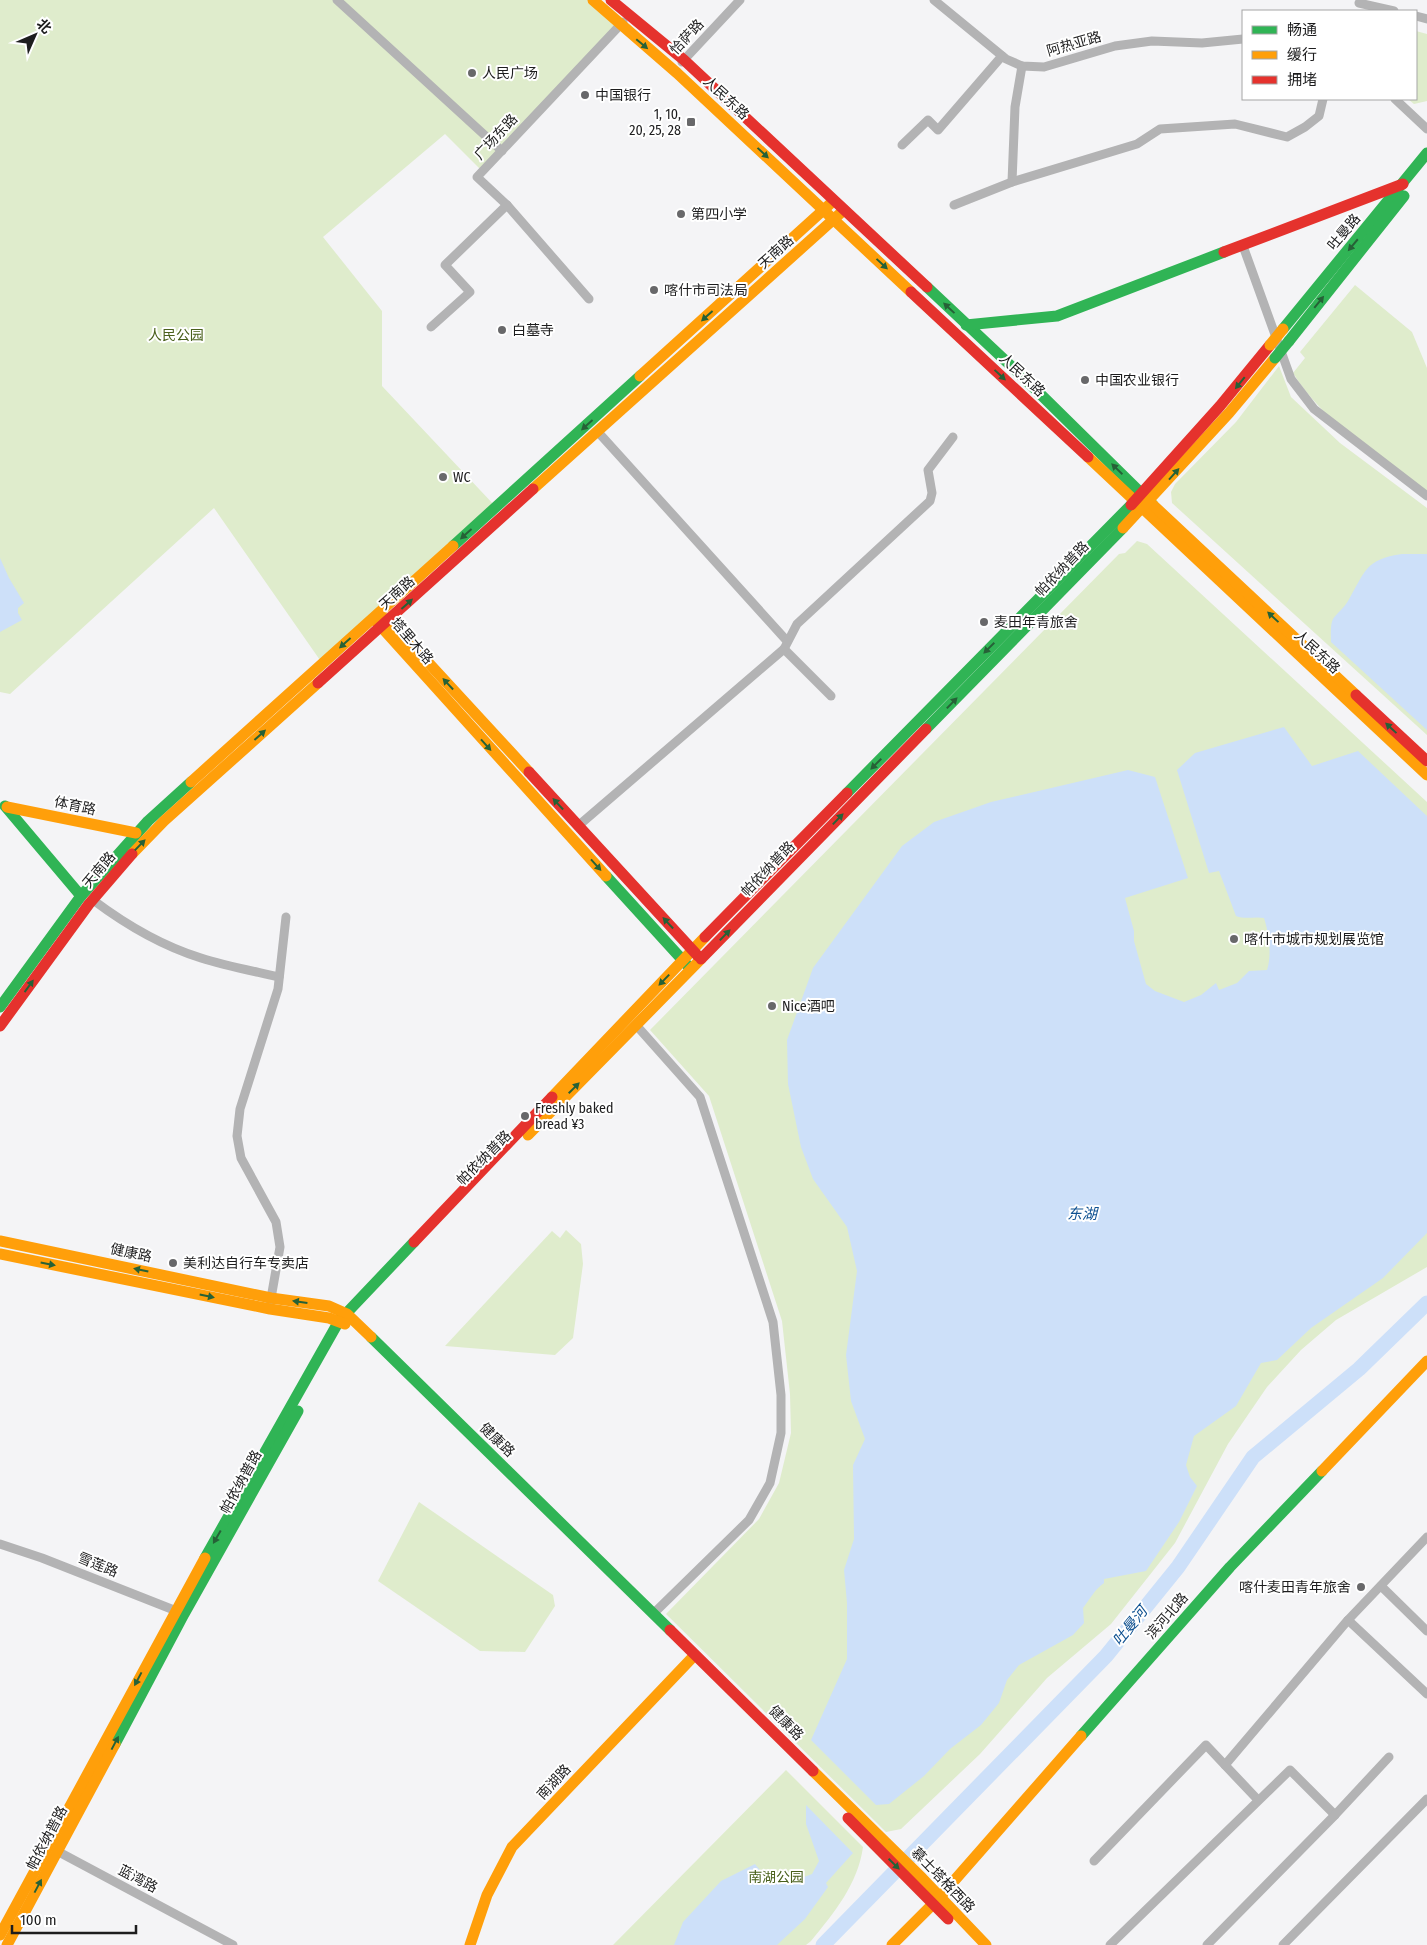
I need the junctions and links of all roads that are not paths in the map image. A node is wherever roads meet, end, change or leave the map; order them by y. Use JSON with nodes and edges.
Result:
{"nodes":[{"id":1,"x":337,"y":0,"type":"edge"},
{"id":2,"x":593,"y":0,"type":"edge"},
{"id":3,"x":611,"y":0,"type":"edge"},
{"id":4,"x":740,"y":0,"type":"edge"},
{"id":5,"x":934,"y":0,"type":"edge"},
{"id":6,"x":1358,"y":5,"type":"edge"},
{"id":7,"x":1388,"y":10,"type":"edge"},
{"id":8,"x":628,"y":16,"type":"junction"},
{"id":9,"x":619,"y":25,"type":"junction"},
{"id":10,"x":1242,"y":39,"type":"edge"},
{"id":11,"x":1002,"y":56,"type":"junction"},
{"id":12,"x":684,"y":60,"type":"junction"},
{"id":13,"x":1022,"y":66,"type":"junction"},
{"id":14,"x":674,"y":71,"type":"junction"},
{"id":15,"x":1322,"y":100,"type":"edge"},
{"id":16,"x":1396,"y":100,"type":"edge"},
{"id":17,"x":1427,"y":129,"type":"edge"},
{"id":18,"x":902,"y":145,"type":"dead end"},
{"id":19,"x":502,"y":151,"type":"junction"},
{"id":20,"x":1427,"y":153,"type":"edge"},
{"id":21,"x":1427,"y":168,"type":"edge"},
{"id":22,"x":1012,"y":182,"type":"junction"},
{"id":23,"x":1403,"y":184,"type":"junction"},
{"id":24,"x":834,"y":201,"type":"junction"},
{"id":25,"x":954,"y":205,"type":"dead end"},
{"id":26,"x":507,"y":206,"type":"junction"},
{"id":27,"x":824,"y":210,"type":"junction"},
{"id":28,"x":844,"y":210,"type":"junction"},
{"id":29,"x":834,"y":220,"type":"junction"},
{"id":30,"x":1243,"y":246,"type":"junction"},
{"id":31,"x":589,"y":299,"type":"dead end"},
{"id":32,"x":966,"y":325,"type":"junction"},
{"id":33,"x":431,"y":327,"type":"dead end"},
{"id":34,"x":598,"y":432,"type":"junction"},
{"id":35,"x":953,"y":437,"type":"dead end"},
{"id":36,"x":1427,"y":496,"type":"edge"},
{"id":37,"x":1141,"y":501,"type":"junction"},
{"id":38,"x":375,"y":616,"type":"junction"},
{"id":39,"x":389,"y":620,"type":"junction"},
{"id":40,"x":380,"y":628,"type":"junction"},
{"id":41,"x":785,"y":645,"type":"junction"},
{"id":42,"x":831,"y":696,"type":"dead end"},
{"id":43,"x":1427,"y":761,"type":"edge"},
{"id":44,"x":1427,"y":775,"type":"edge"},
{"id":45,"x":4,"y":806,"type":"edge"},
{"id":46,"x":578,"y":826,"type":"junction"},
{"id":47,"x":136,"y":834,"type":"junction"},
{"id":48,"x":81,"y":896,"type":"junction"},
{"id":49,"x":93,"y":900,"type":"junction"},
{"id":50,"x":286,"y":916,"type":"dead end"},
{"id":51,"x":692,"y":950,"type":"junction"},
{"id":52,"x":701,"y":959,"type":"junction"},
{"id":53,"x":687,"y":965,"type":"junction"},
{"id":54,"x":279,"y":977,"type":"junction"},
{"id":55,"x":0,"y":1007,"type":"edge"},
{"id":56,"x":0,"y":1026,"type":"edge"},
{"id":57,"x":636,"y":1026,"type":"junction"},
{"id":58,"x":0,"y":1241,"type":"edge"},
{"id":59,"x":0,"y":1254,"type":"edge"},
{"id":60,"x":270,"y":1303,"type":"junction"},
{"id":61,"x":346,"y":1319,"type":"junction"},
{"id":62,"x":1427,"y":1361,"type":"edge"},
{"id":63,"x":1427,"y":1537,"type":"edge"},
{"id":64,"x":0,"y":1544,"type":"edge"},
{"id":65,"x":1381,"y":1586,"type":"junction"},
{"id":66,"x":179,"y":1612,"type":"junction"},
{"id":67,"x":654,"y":1614,"type":"junction"},
{"id":68,"x":1348,"y":1620,"type":"junction"},
{"id":69,"x":1427,"y":1631,"type":"edge"},
{"id":70,"x":691,"y":1659,"type":"junction"},
{"id":71,"x":1427,"y":1694,"type":"edge"},
{"id":72,"x":1389,"y":1757,"type":"dead end"},
{"id":73,"x":1225,"y":1765,"type":"junction"},
{"id":74,"x":1427,"y":1799,"type":"edge"},
{"id":75,"x":1258,"y":1800,"type":"junction"},
{"id":76,"x":1335,"y":1815,"type":"junction"},
{"id":77,"x":876,"y":1840,"type":"junction"},
{"id":78,"x":57,"y":1851,"type":"junction"},
{"id":79,"x":1094,"y":1861,"type":"dead end"},
{"id":80,"x":936,"y":1901,"type":"junction"},
{"id":81,"x":0,"y":1935,"type":"edge"},
{"id":82,"x":7,"y":1945,"type":"edge"},
{"id":83,"x":233,"y":1945,"type":"edge"},
{"id":84,"x":470,"y":1945,"type":"edge"},
{"id":85,"x":892,"y":1945,"type":"edge"},
{"id":86,"x":975,"y":1945,"type":"edge"},
{"id":87,"x":986,"y":1945,"type":"edge"},
{"id":88,"x":1110,"y":1945,"type":"edge"},
{"id":89,"x":1207,"y":1945,"type":"edge"},
{"id":90,"x":1283,"y":1945,"type":"edge"}],
"edges":[{"from":1,"to":19,"type":"street"},
{"from":2,"to":9,"type":"main road","name":"人民东路"},
{"from":3,"to":8,"type":"main road","name":"人民东路"},
{"from":4,"to":12,"type":"street","name":"恰萨路"},
{"from":5,"to":11,"type":"street","name":"阿热亚路"},
{"from":6,"to":7,"type":"street"},
{"from":8,"to":9,"type":"street","name":"广场东路"},
{"from":8,"to":12,"type":"main road","name":"人民东路"},
{"from":9,"to":14,"type":"main road","name":"人民东路","one_way":true},
{"from":9,"to":19,"type":"street","name":"广场东路"},
{"from":10,"to":13,"type":"street","name":"阿热亚路"},
{"from":11,"to":13,"type":"street","name":"阿热亚路"},
{"from":11,"to":18,"type":"street"},
{"from":12,"to":14,"type":"street","name":"恰萨路"},
{"from":12,"to":24,"type":"main road","name":"人民东路"},
{"from":13,"to":22,"type":"street"},
{"from":14,"to":27,"type":"main road","name":"人民东路","one_way":true},
{"from":15,"to":22,"type":"street"},
{"from":16,"to":17,"type":"street"},
{"from":19,"to":26,"type":"street","name":"广场东路"},
{"from":20,"to":23,"type":"main road","name":"吐曼路"},
{"from":37,"to":21,"type":"main road","name":"吐曼路","one_way":true,"bridge":true},
{"from":22,"to":25,"type":"street"},
{"from":23,"to":30,"type":"main road"},
{"from":23,"to":37,"type":"main road","name":"吐曼路","one_way":true,"bridge":true},
{"from":24,"to":27,"type":"main road","name":"天南路"},
{"from":24,"to":28,"type":"main road","name":"人民东路"},
{"from":26,"to":31,"type":"street","name":"广场东路"},
{"from":26,"to":33,"type":"street"},
{"from":27,"to":29,"type":"main road","name":"人民东路"},
{"from":27,"to":38,"type":"main road","name":"天南路","one_way":true},
{"from":28,"to":29,"type":"main road","name":"天南路"},
{"from":32,"to":28,"type":"main road","name":"人民东路","one_way":true},
{"from":29,"to":34,"type":"main road","name":"天南路"},
{"from":29,"to":37,"type":"main road","name":"人民东路","one_way":true},
{"from":30,"to":32,"type":"main road"},
{"from":30,"to":36,"type":"street"},
{"from":37,"to":32,"type":"main road","name":"人民东路","one_way":true},
{"from":39,"to":34,"type":"main road","name":"天南路","one_way":true},
{"from":34,"to":41,"type":"street"},
{"from":35,"to":41,"type":"street"},
{"from":43,"to":37,"type":"main road","name":"人民东路","one_way":true},
{"from":37,"to":44,"type":"main road","name":"人民东路"},
{"from":37,"to":51,"type":"main road","name":"帕依纳普路","one_way":true},
{"from":52,"to":37,"type":"main road","name":"帕依纳普路","one_way":true},
{"from":38,"to":39,"type":"main road","name":"塔里木路"},
{"from":38,"to":40,"type":"main road","name":"塔里木路"},
{"from":38,"to":47,"type":"main road","name":"天南路","one_way":true},
{"from":39,"to":40,"type":"main road","name":"天南路"},
{"from":46,"to":39,"type":"main road","name":"塔里木路","one_way":true},
{"from":49,"to":40,"type":"main road","name":"天南路","one_way":true},
{"from":40,"to":53,"type":"main road","name":"塔里木路","one_way":true},
{"from":41,"to":42,"type":"street"},
{"from":41,"to":46,"type":"street"},
{"from":45,"to":47,"type":"main road","name":"体育路"},
{"from":45,"to":48,"type":"main road","name":"体育路"},
{"from":51,"to":46,"type":"main road","name":"塔里木路","one_way":true},
{"from":47,"to":48,"type":"main road","name":"天南路"},
{"from":48,"to":55,"type":"main road","name":"天南路"},
{"from":49,"to":54,"type":"street"},
{"from":56,"to":49,"type":"main road","name":"天南路","one_way":true},
{"from":50,"to":54,"type":"street"},
{"from":51,"to":52,"type":"main road","name":"塔里木路"},
{"from":51,"to":53,"type":"main road","name":"帕依纳普路"},
{"from":52,"to":53,"type":"main road","name":"帕依纳普路"},
{"from":53,"to":57,"type":"main road","name":"帕依纳普路"},
{"from":53,"to":61,"type":"main road","name":"帕依纳普路","one_way":true},
{"from":54,"to":60,"type":"street"},
{"from":61,"to":57,"type":"main road","name":"帕依纳普路","one_way":true},
{"from":57,"to":67,"type":"street"},
{"from":60,"to":58,"type":"main road","name":"健康路","one_way":true},
{"from":59,"to":60,"type":"main road","name":"健康路","one_way":true},
{"from":60,"to":61,"type":"main road","name":"健康路"},
{"from":61,"to":66,"type":"main road","name":"帕依纳普路"},
{"from":61,"to":67,"type":"main road","name":"健康路"},
{"from":61,"to":70,"type":"main road","name":"健康路"},
{"from":62,"to":80,"type":"main road","name":"滨河北路"},
{"from":63,"to":65,"type":"street"},
{"from":64,"to":66,"type":"street","name":"雪莲路"},
{"from":65,"to":68,"type":"street"},
{"from":65,"to":69,"type":"street"},
{"from":78,"to":66,"type":"main road","name":"帕依纳普路","one_way":true},
{"from":66,"to":81,"type":"main road","name":"帕依纳普路","one_way":true},
{"from":67,"to":77,"type":"main road","name":"健康路"},
{"from":68,"to":71,"type":"street"},
{"from":68,"to":73,"type":"street"},
{"from":70,"to":77,"type":"main road","name":"健康路"},
{"from":70,"to":84,"type":"main road","name":"南湖路"},
{"from":72,"to":76,"type":"street"},
{"from":73,"to":75,"type":"street"},
{"from":73,"to":79,"type":"street"},
{"from":74,"to":90,"type":"street"},
{"from":75,"to":76,"type":"street"},
{"from":75,"to":88,"type":"street"},
{"from":76,"to":89,"type":"street"},
{"from":77,"to":80,"type":"main road","name":"慕士塔格西路"},
{"from":82,"to":78,"type":"main road","name":"帕依纳普路","one_way":true},
{"from":78,"to":83,"type":"street","name":"蓝湾路"},
{"from":80,"to":85,"type":"main road","name":"滨河北路"},
{"from":80,"to":86,"type":"main road","name":"慕士塔格西路"},
{"from":80,"to":87,"type":"main road","name":"慕士塔格西路"}]}
